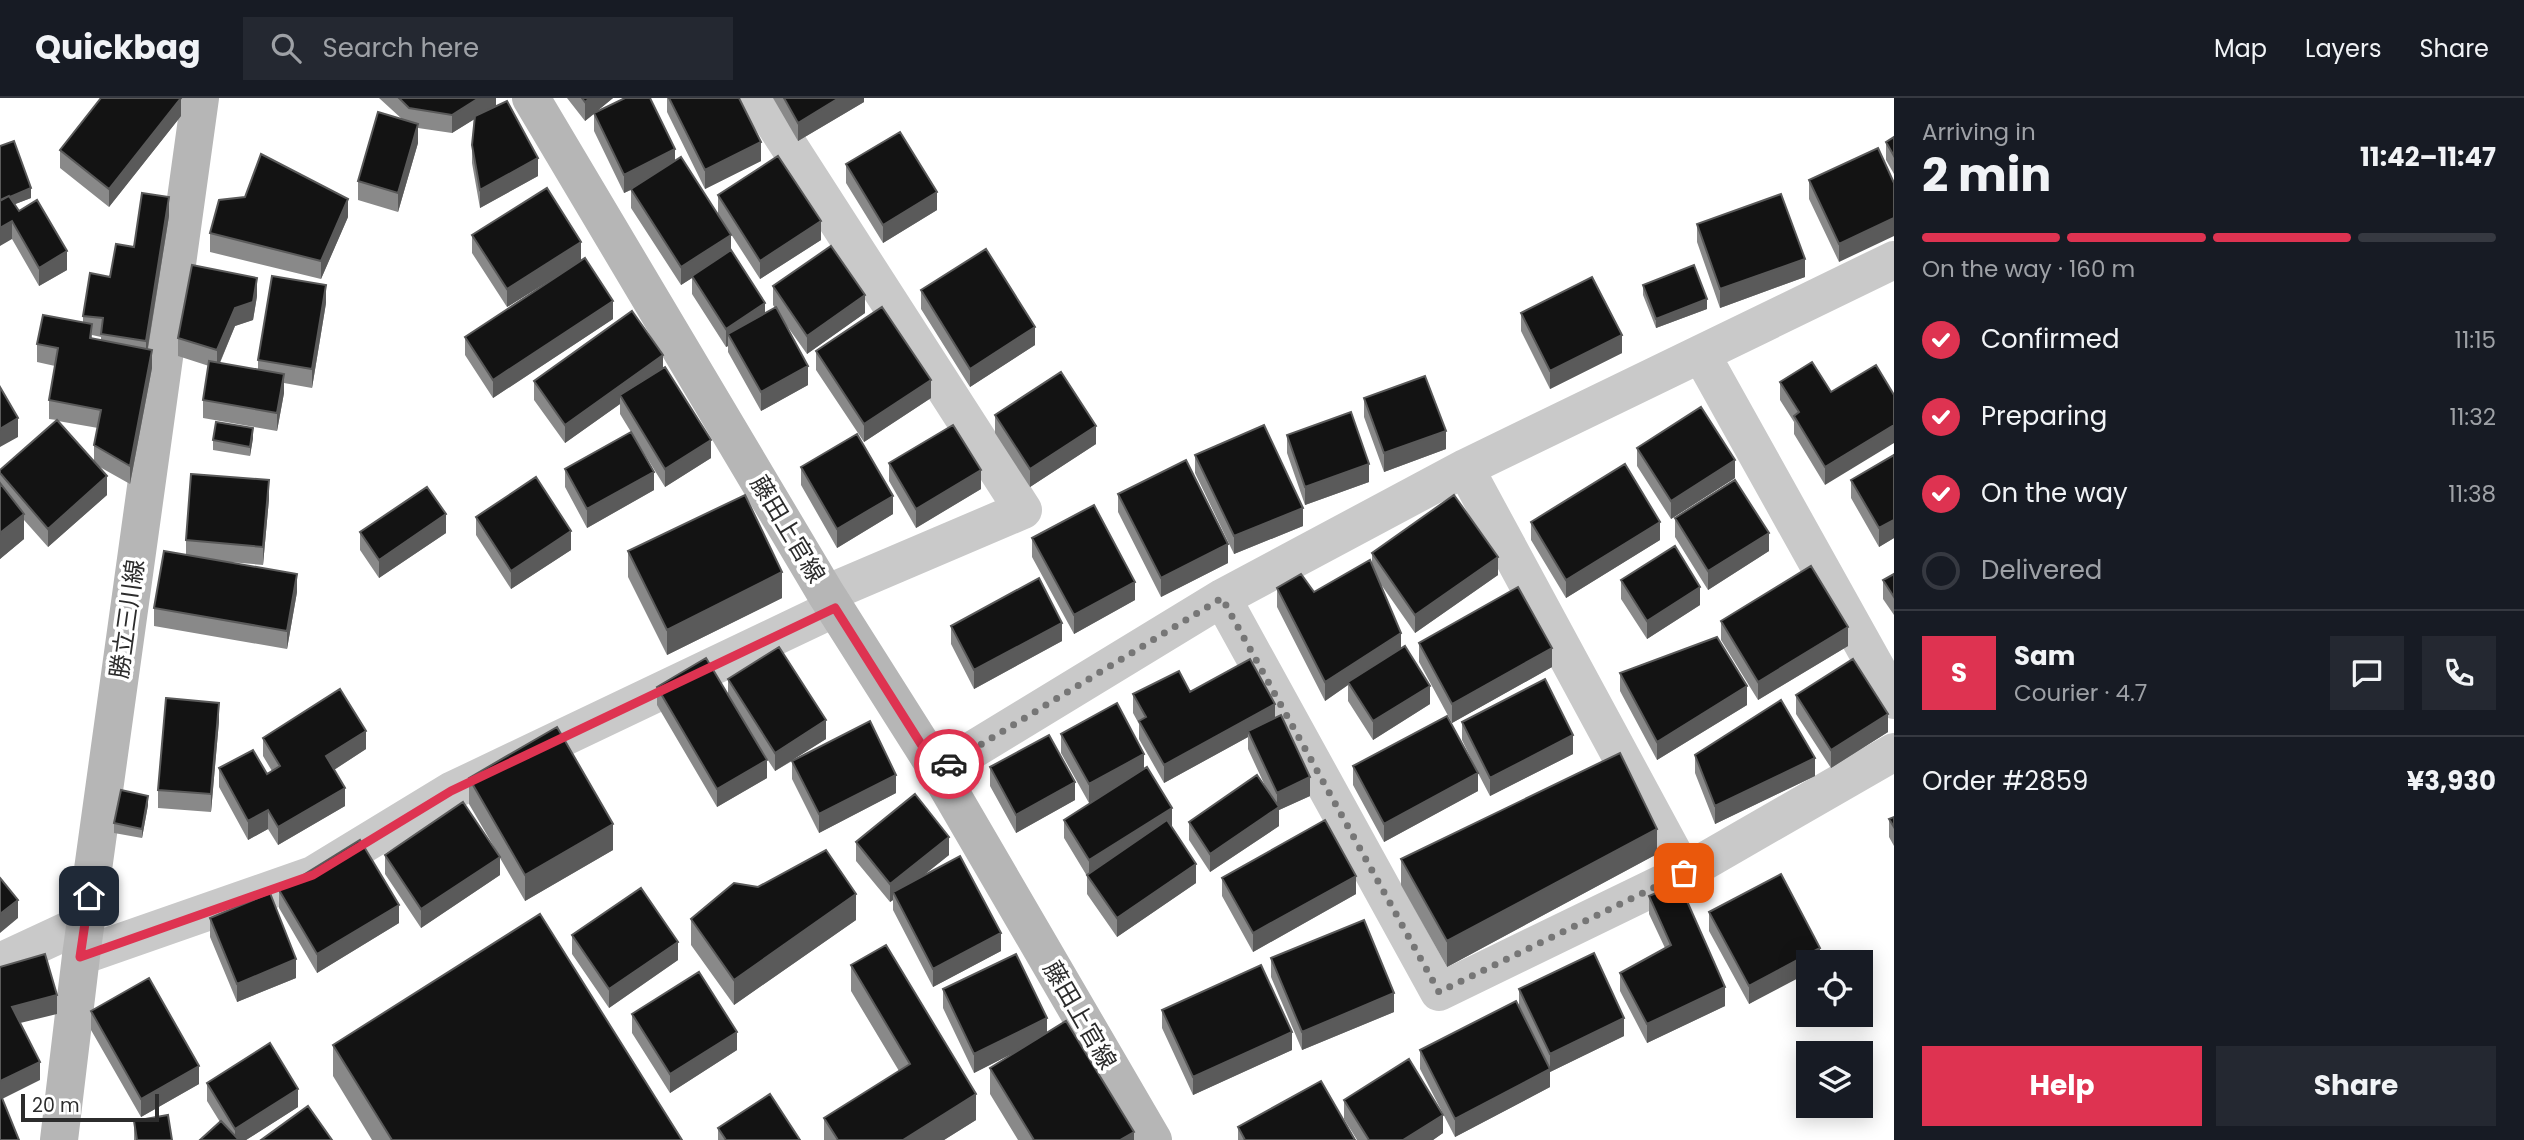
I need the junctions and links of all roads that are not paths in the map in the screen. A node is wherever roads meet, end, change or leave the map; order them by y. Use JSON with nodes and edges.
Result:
{"nodes":[{"id":1,"x":200,"y":98,"type":"edge"},
{"id":2,"x":531,"y":98,"type":"edge"},
{"id":3,"x":758,"y":98,"type":"edge"},
{"id":4,"x":1894,"y":260,"type":"edge"},
{"id":5,"x":1701,"y":354,"type":"junction"},
{"id":6,"x":1465,"y":468,"type":"junction"},
{"id":7,"x":1222,"y":598,"type":"junction"},
{"id":8,"x":831,"y":601,"type":"junction"},
{"id":9,"x":1894,"y":700,"type":"edge"},
{"id":10,"x":1894,"y":752,"type":"edge"},
{"id":11,"x":938,"y":771,"type":"junction"},
{"id":12,"x":1684,"y":873,"type":"junction"},
{"id":13,"x":83,"y":939,"type":"junction"},
{"id":14,"x":0,"y":962,"type":"edge"},
{"id":15,"x":58,"y":1140,"type":"edge"},
{"id":16,"x":1153,"y":1140,"type":"edge"}],
"edges":[{"from":1,"to":13,"type":"main road","name":"勝立三川線"},
{"from":2,"to":8,"type":"main road","name":"藤田上官線"},
{"from":3,"to":8,"type":"street"},
{"from":4,"to":5,"type":"street"},
{"from":5,"to":6,"type":"street"},
{"from":5,"to":9,"type":"street"},
{"from":6,"to":7,"type":"street"},
{"from":6,"to":12,"type":"street"},
{"from":7,"to":11,"type":"street"},
{"from":7,"to":12,"type":"street"},
{"from":8,"to":11,"type":"main road","name":"藤田上官線"},
{"from":8,"to":13,"type":"street"},
{"from":10,"to":12,"type":"street"},
{"from":11,"to":16,"type":"main road","name":"藤田上官線"},
{"from":13,"to":14,"type":"street"},
{"from":13,"to":15,"type":"main road","name":"勝立三川線"}]}
